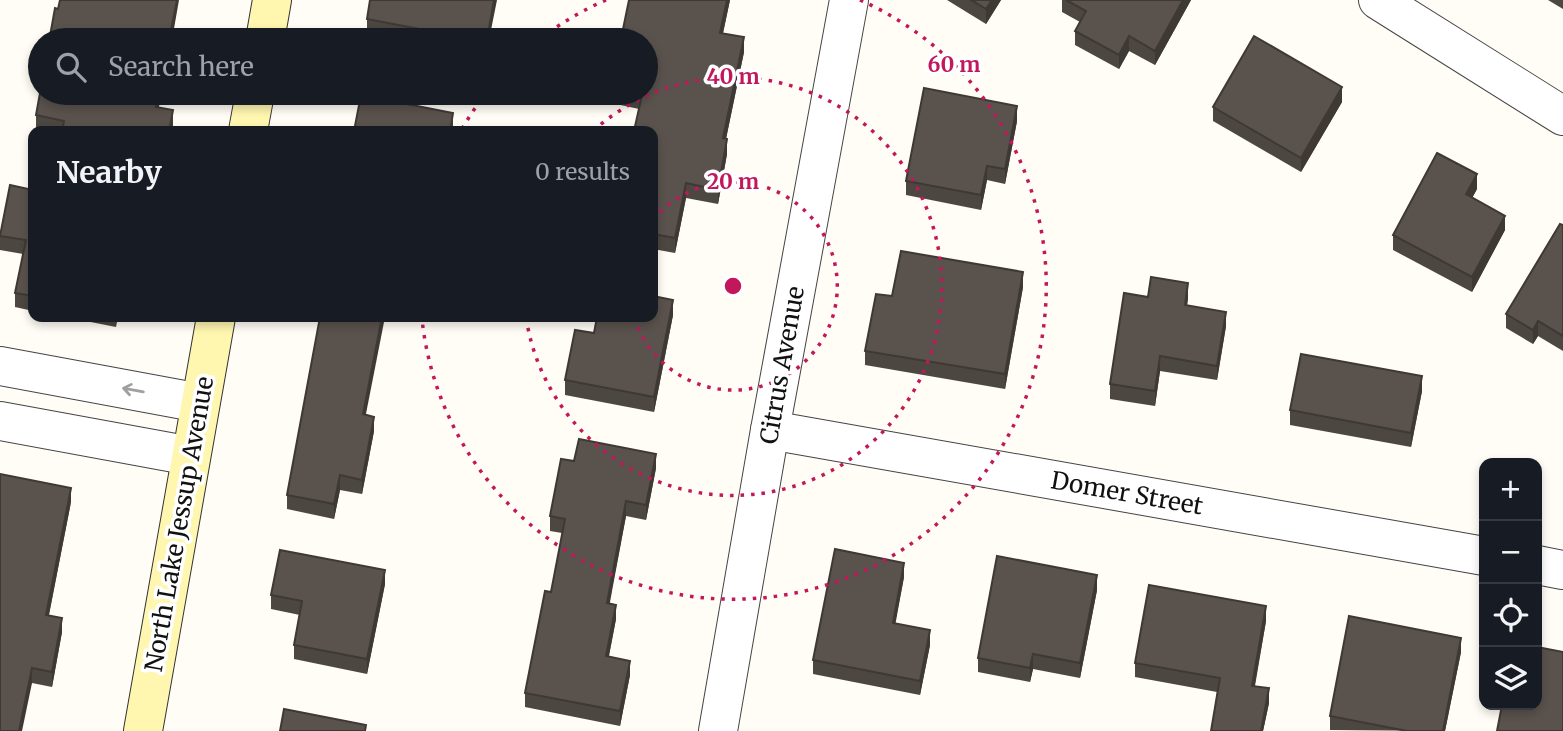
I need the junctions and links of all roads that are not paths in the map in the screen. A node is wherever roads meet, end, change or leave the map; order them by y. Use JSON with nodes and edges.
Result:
{"nodes":[{"id":1,"x":272,"y":0,"type":"edge"},
{"id":2,"x":849,"y":0,"type":"edge"},
{"id":3,"x":1378,"y":0,"type":"edge"},
{"id":4,"x":267,"y":28,"type":"edge"},
{"id":5,"x":253,"y":105,"type":"edge"},
{"id":6,"x":1563,"y":116,"type":"edge"},
{"id":7,"x":249,"y":126,"type":"edge"},
{"id":8,"x":215,"y":322,"type":"edge"},
{"id":9,"x":17,"y":369,"type":"edge"},
{"id":10,"x":200,"y":403,"type":"junction"},
{"id":11,"x":13,"y":423,"type":"edge"},
{"id":12,"x":770,"y":430,"type":"junction"},
{"id":13,"x":191,"y":456,"type":"junction"},
{"id":14,"x":1479,"y":555,"type":"edge"},
{"id":15,"x":1542,"y":566,"type":"edge"},
{"id":16,"x":1563,"y":570,"type":"edge"},
{"id":17,"x":143,"y":731,"type":"edge"},
{"id":18,"x":718,"y":731,"type":"edge"}],
"edges":[{"from":1,"to":4,"type":"street"},
{"from":2,"to":12,"type":"street","name":"Citrus Avenue"},
{"from":3,"to":6,"type":"street"},
{"from":5,"to":7,"type":"street"},
{"from":8,"to":10,"type":"street","name":"North Lake Jessup Avenue"},
{"from":10,"to":9,"type":"street","one_way":true},
{"from":9,"to":11,"type":"street"},
{"from":10,"to":13,"type":"street","name":"North Lake Jessup Avenue"},
{"from":11,"to":13,"type":"street"},
{"from":12,"to":14,"type":"street","name":"Domer Street"},
{"from":12,"to":18,"type":"street","name":"Citrus Avenue"},
{"from":13,"to":17,"type":"street","name":"North Lake Jessup Avenue"},
{"from":15,"to":16,"type":"street"}]}
